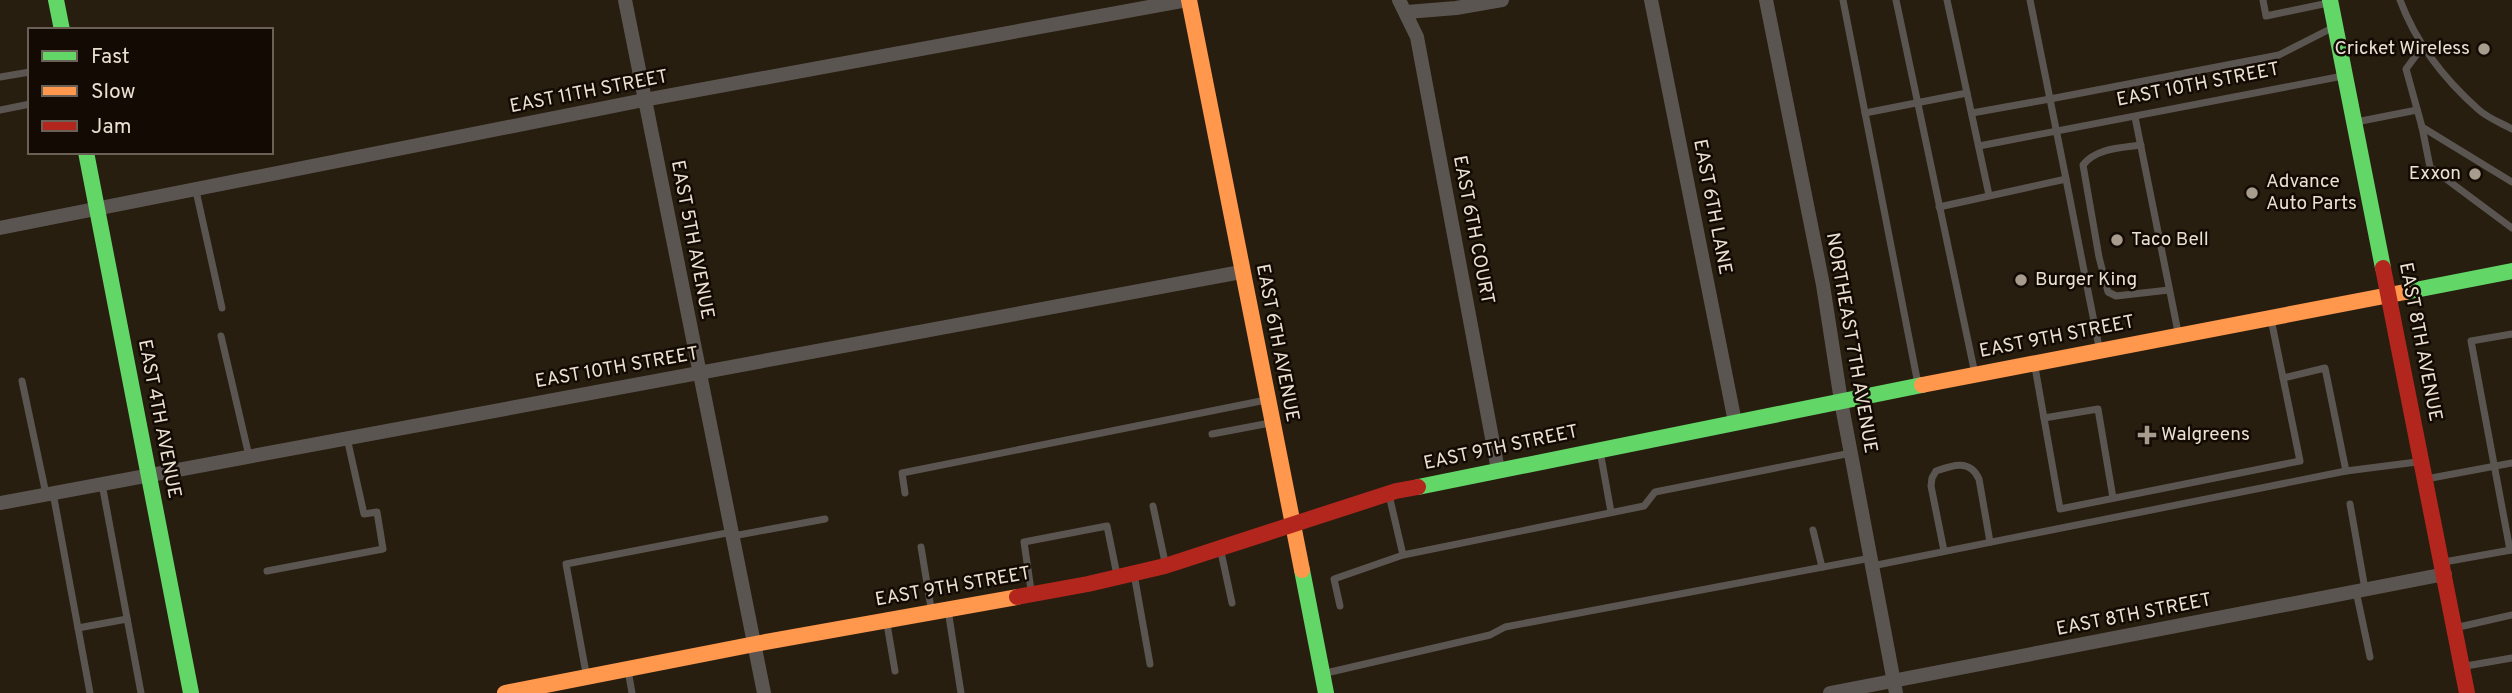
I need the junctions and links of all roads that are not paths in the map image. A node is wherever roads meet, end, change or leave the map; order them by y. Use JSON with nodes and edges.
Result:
{"nodes":[{"id":1,"x":56,"y":0,"type":"edge"},
{"id":2,"x":625,"y":0,"type":"edge"},
{"id":3,"x":1188,"y":0,"type":"edge"},
{"id":4,"x":1502,"y":0,"type":"edge"},
{"id":5,"x":1651,"y":0,"type":"edge"},
{"id":6,"x":1766,"y":0,"type":"edge"},
{"id":7,"x":1843,"y":0,"type":"edge"},
{"id":8,"x":1896,"y":0,"type":"edge"},
{"id":9,"x":1947,"y":0,"type":"edge"},
{"id":10,"x":2030,"y":0,"type":"edge"},
{"id":11,"x":2263,"y":0,"type":"edge"},
{"id":12,"x":2400,"y":0,"type":"edge"},
{"id":13,"x":2330,"y":1,"type":"edge"},
{"id":14,"x":1403,"y":6,"type":"edge"},
{"id":15,"x":2335,"y":26,"type":"junction"},
{"id":16,"x":62,"y":28,"type":"edge"},
{"id":17,"x":2423,"y":46,"type":"junction"},
{"id":18,"x":28,"y":72,"type":"edge"},
{"id":19,"x":2346,"y":75,"type":"junction"},
{"id":20,"x":0,"y":77,"type":"edge"},
{"id":21,"x":1967,"y":93,"type":"junction"},
{"id":22,"x":2050,"y":99,"type":"junction"},
{"id":23,"x":644,"y":100,"type":"junction"},
{"id":24,"x":1917,"y":103,"type":"junction"},
{"id":25,"x":28,"y":104,"type":"edge"},
{"id":26,"x":0,"y":110,"type":"edge"},
{"id":27,"x":2417,"y":110,"type":"junction"},
{"id":28,"x":1865,"y":113,"type":"junction"},
{"id":29,"x":1972,"y":113,"type":"junction"},
{"id":30,"x":2135,"y":117,"type":"junction"},
{"id":31,"x":2355,"y":122,"type":"junction"},
{"id":32,"x":2423,"y":127,"type":"junction"},
{"id":33,"x":2512,"y":129,"type":"edge"},
{"id":34,"x":2057,"y":132,"type":"junction"},
{"id":35,"x":2141,"y":145,"type":"junction"},
{"id":36,"x":1979,"y":146,"type":"junction"},
{"id":37,"x":86,"y":154,"type":"edge"},
{"id":38,"x":2066,"y":179,"type":"junction"},
{"id":39,"x":2512,"y":182,"type":"edge"},
{"id":40,"x":196,"y":191,"type":"junction"},
{"id":41,"x":1989,"y":195,"type":"junction"},
{"id":42,"x":1939,"y":206,"type":"junction"},
{"id":43,"x":97,"y":211,"type":"junction"},
{"id":44,"x":0,"y":228,"type":"edge"},
{"id":45,"x":2512,"y":228,"type":"edge"},
{"id":46,"x":2512,"y":271,"type":"edge"},
{"id":47,"x":1241,"y":272,"type":"junction"},
{"id":48,"x":2169,"y":290,"type":"junction"},
{"id":49,"x":2389,"y":294,"type":"junction"},
{"id":50,"x":222,"y":308,"type":"dead end"},
{"id":51,"x":2271,"y":317,"type":"junction"},
{"id":52,"x":2512,"y":334,"type":"edge"},
{"id":53,"x":2178,"y":335,"type":"junction"},
{"id":54,"x":221,"y":336,"type":"dead end"},
{"id":55,"x":2100,"y":351,"type":"junction"},
{"id":56,"x":2034,"y":363,"type":"junction"},
{"id":57,"x":699,"y":372,"type":"junction"},
{"id":58,"x":1975,"y":374,"type":"junction"},
{"id":59,"x":2283,"y":377,"type":"junction"},
{"id":60,"x":22,"y":381,"type":"dead end"},
{"id":61,"x":1918,"y":386,"type":"junction"},
{"id":62,"x":1266,"y":400,"type":"junction"},
{"id":63,"x":1841,"y":401,"type":"junction"},
{"id":64,"x":2044,"y":418,"type":"junction"},
{"id":65,"x":1735,"y":422,"type":"junction"},
{"id":66,"x":1271,"y":423,"type":"junction"},
{"id":67,"x":1212,"y":434,"type":"dead end"},
{"id":68,"x":347,"y":438,"type":"junction"},
{"id":69,"x":1600,"y":449,"type":"junction"},
{"id":70,"x":1851,"y":453,"type":"junction"},
{"id":71,"x":249,"y":456,"type":"junction"},
{"id":72,"x":2422,"y":461,"type":"junction"},
{"id":73,"x":2512,"y":463,"type":"edge"},
{"id":74,"x":2494,"y":467,"type":"junction"},
{"id":75,"x":1498,"y":470,"type":"junction"},
{"id":76,"x":2346,"y":471,"type":"junction"},
{"id":77,"x":149,"y":474,"type":"junction"},
{"id":78,"x":2426,"y":479,"type":"junction"},
{"id":79,"x":102,"y":483,"type":"junction"},
{"id":80,"x":50,"y":494,"type":"junction"},
{"id":81,"x":905,"y":494,"type":"dead end"},
{"id":82,"x":1389,"y":494,"type":"junction"},
{"id":83,"x":2113,"y":498,"type":"junction"},
{"id":84,"x":0,"y":503,"type":"edge"},
{"id":85,"x":2350,"y":504,"type":"dead end"},
{"id":86,"x":1153,"y":506,"type":"dead end"},
{"id":87,"x":1611,"y":512,"type":"junction"},
{"id":88,"x":825,"y":519,"type":"dead end"},
{"id":89,"x":1291,"y":524,"type":"junction"},
{"id":90,"x":1813,"y":530,"type":"dead end"},
{"id":91,"x":733,"y":534,"type":"junction"},
{"id":92,"x":1990,"y":542,"type":"junction"},
{"id":93,"x":921,"y":547,"type":"dead end"},
{"id":94,"x":1220,"y":548,"type":"junction"},
{"id":95,"x":2511,"y":550,"type":"edge"},
{"id":96,"x":1944,"y":551,"type":"junction"},
{"id":97,"x":1403,"y":555,"type":"junction"},
{"id":98,"x":1872,"y":562,"type":"junction"},
{"id":99,"x":1165,"y":566,"type":"junction"},
{"id":100,"x":1822,"y":567,"type":"junction"},
{"id":101,"x":2443,"y":568,"type":"junction"},
{"id":102,"x":267,"y":572,"type":"dead end"},
{"id":103,"x":1134,"y":573,"type":"junction"},
{"id":104,"x":1117,"y":578,"type":"junction"},
{"id":105,"x":2360,"y":590,"type":"junction"},
{"id":106,"x":1032,"y":594,"type":"junction"},
{"id":107,"x":1233,"y":603,"type":"dead end"},
{"id":108,"x":1340,"y":606,"type":"dead end"},
{"id":109,"x":940,"y":611,"type":"junction"},
{"id":110,"x":2512,"y":615,"type":"edge"},
{"id":111,"x":127,"y":619,"type":"junction"},
{"id":112,"x":886,"y":620,"type":"junction"},
{"id":113,"x":78,"y":628,"type":"junction"},
{"id":114,"x":2455,"y":628,"type":"junction"},
{"id":115,"x":755,"y":644,"type":"junction"},
{"id":116,"x":2370,"y":657,"type":"dead end"},
{"id":117,"x":2512,"y":657,"type":"edge"},
{"id":118,"x":1150,"y":664,"type":"dead end"},
{"id":119,"x":2462,"y":667,"type":"junction"},
{"id":120,"x":628,"y":669,"type":"junction"},
{"id":121,"x":895,"y":671,"type":"dead end"},
{"id":122,"x":1322,"y":674,"type":"junction"},
{"id":123,"x":587,"y":677,"type":"junction"},
{"id":124,"x":1895,"y":687,"type":"edge"},
{"id":125,"x":543,"y":689,"type":"edge"},
{"id":126,"x":90,"y":693,"type":"edge"},
{"id":127,"x":141,"y":693,"type":"edge"},
{"id":128,"x":191,"y":693,"type":"edge"},
{"id":129,"x":505,"y":693,"type":"edge"},
{"id":130,"x":632,"y":693,"type":"edge"},
{"id":131,"x":764,"y":693,"type":"edge"},
{"id":132,"x":961,"y":693,"type":"edge"},
{"id":133,"x":1326,"y":693,"type":"edge"},
{"id":134,"x":1830,"y":693,"type":"edge"},
{"id":135,"x":2467,"y":693,"type":"edge"}],
"edges":[{"from":1,"to":16,"type":"main road"},
{"from":2,"to":23,"type":"street","name":"EAST 5TH AVENUE"},
{"from":3,"to":23,"type":"street","name":"EAST 11TH STREET"},
{"from":3,"to":47,"type":"main road","name":"EAST 6TH AVENUE"},
{"from":4,"to":14,"type":"street"},
{"from":5,"to":65,"type":"street","name":"EAST 6TH LANE"},
{"from":6,"to":63,"type":"street","name":"NORTHEAST 7TH AVENUE"},
{"from":7,"to":28,"type":"lane"},
{"from":8,"to":24,"type":"lane"},
{"from":9,"to":21,"type":"lane"},
{"from":10,"to":22,"type":"lane"},
{"from":11,"to":13,"type":"lane"},
{"from":12,"to":17,"type":"lane"},
{"from":13,"to":15,"type":"main road","name":"EAST 8TH AVENUE"},
{"from":14,"to":75,"type":"street","name":"EAST 6TH COURT"},
{"from":15,"to":19,"type":"main road","name":"EAST 8TH AVENUE"},
{"from":15,"to":22,"type":"lane"},
{"from":17,"to":27,"type":"lane"},
{"from":17,"to":33,"type":"lane"},
{"from":18,"to":20,"type":"lane"},
{"from":19,"to":30,"type":"lane","name":"EAST 10TH STREET"},
{"from":19,"to":31,"type":"main road","name":"EAST 8TH AVENUE"},
{"from":21,"to":24,"type":"lane"},
{"from":21,"to":29,"type":"lane"},
{"from":22,"to":29,"type":"lane"},
{"from":22,"to":34,"type":"lane"},
{"from":23,"to":40,"type":"street","name":"EAST 11TH STREET"},
{"from":23,"to":57,"type":"street","name":"EAST 5TH AVENUE"},
{"from":24,"to":28,"type":"lane"},
{"from":24,"to":42,"type":"lane"},
{"from":25,"to":26,"type":"lane"},
{"from":27,"to":31,"type":"lane"},
{"from":27,"to":32,"type":"lane"},
{"from":28,"to":61,"type":"lane"},
{"from":29,"to":36,"type":"lane"},
{"from":30,"to":34,"type":"lane","name":"EAST 10TH STREET"},
{"from":30,"to":35,"type":"lane"},
{"from":31,"to":49,"type":"main road","name":"EAST 8TH AVENUE"},
{"from":32,"to":39,"type":"lane"},
{"from":32,"to":45,"type":"lane"},
{"from":34,"to":36,"type":"lane","name":"EAST 10TH STREET"},
{"from":34,"to":38,"type":"lane"},
{"from":35,"to":48,"type":"lane"},
{"from":35,"to":48,"type":"lane"},
{"from":36,"to":41,"type":"lane"},
{"from":37,"to":43,"type":"main road","name":"EAST 4TH AVENUE"},
{"from":38,"to":41,"type":"lane"},
{"from":38,"to":55,"type":"lane"},
{"from":40,"to":43,"type":"street","name":"EAST 11TH STREET"},
{"from":40,"to":50,"type":"lane"},
{"from":41,"to":42,"type":"lane"},
{"from":42,"to":58,"type":"lane"},
{"from":43,"to":44,"type":"street","name":"EAST 11TH STREET"},
{"from":43,"to":77,"type":"main road","name":"EAST 4TH AVENUE"},
{"from":46,"to":49,"type":"main road","name":"EAST 9TH STREET"},
{"from":47,"to":57,"type":"street","name":"EAST 10TH STREET"},
{"from":47,"to":62,"type":"main road","name":"EAST 6TH AVENUE"},
{"from":48,"to":53,"type":"lane"},
{"from":49,"to":51,"type":"main road","name":"EAST 9TH STREET"},
{"from":49,"to":72,"type":"main road","name":"EAST 8TH AVENUE"},
{"from":51,"to":53,"type":"main road","name":"EAST 9TH STREET"},
{"from":51,"to":59,"type":"lane"},
{"from":52,"to":74,"type":"lane"},
{"from":53,"to":55,"type":"main road","name":"EAST 9TH STREET"},
{"from":54,"to":71,"type":"lane"},
{"from":55,"to":56,"type":"main road","name":"EAST 9TH STREET"},
{"from":56,"to":58,"type":"main road","name":"EAST 9TH STREET"},
{"from":56,"to":64,"type":"lane"},
{"from":57,"to":68,"type":"street","name":"EAST 10TH STREET"},
{"from":57,"to":91,"type":"street","name":"EAST 5TH AVENUE"},
{"from":58,"to":61,"type":"main road","name":"EAST 9TH STREET"},
{"from":59,"to":76,"type":"lane"},
{"from":59,"to":83,"type":"lane"},
{"from":60,"to":80,"type":"lane"},
{"from":61,"to":63,"type":"main road","name":"EAST 9TH STREET"},
{"from":62,"to":66,"type":"main road","name":"EAST 6TH AVENUE"},
{"from":62,"to":81,"type":"lane"},
{"from":63,"to":65,"type":"main road","name":"EAST 9TH STREET"},
{"from":63,"to":70,"type":"street","name":"NORTHEAST 7TH AVENUE"},
{"from":64,"to":83,"type":"lane"},
{"from":64,"to":83,"type":"lane"},
{"from":65,"to":69,"type":"main road","name":"EAST 9TH STREET"},
{"from":66,"to":67,"type":"lane"},
{"from":66,"to":89,"type":"main road","name":"EAST 6TH AVENUE"},
{"from":68,"to":71,"type":"street","name":"EAST 10TH STREET"},
{"from":68,"to":102,"type":"lane"},
{"from":69,"to":75,"type":"main road","name":"EAST 9TH STREET"},
{"from":69,"to":87,"type":"lane"},
{"from":70,"to":87,"type":"lane"},
{"from":70,"to":98,"type":"street","name":"NORTHEAST 7TH AVENUE"},
{"from":71,"to":77,"type":"street","name":"EAST 10TH STREET"},
{"from":72,"to":76,"type":"lane"},
{"from":72,"to":78,"type":"main road","name":"EAST 8TH AVENUE"},
{"from":73,"to":74,"type":"lane"},
{"from":74,"to":78,"type":"lane"},
{"from":74,"to":95,"type":"lane"},
{"from":75,"to":82,"type":"main road","name":"EAST 9TH STREET"},
{"from":76,"to":92,"type":"lane"},
{"from":77,"to":79,"type":"street","name":"EAST 10TH STREET"},
{"from":77,"to":128,"type":"main road","name":"EAST 4TH AVENUE"},
{"from":78,"to":101,"type":"main road","name":"EAST 8TH AVENUE"},
{"from":79,"to":80,"type":"street","name":"EAST 10TH STREET"},
{"from":79,"to":111,"type":"lane"},
{"from":80,"to":84,"type":"street","name":"EAST 10TH STREET"},
{"from":80,"to":113,"type":"lane"},
{"from":82,"to":89,"type":"main road","name":"EAST 9TH STREET"},
{"from":82,"to":97,"type":"lane"},
{"from":85,"to":105,"type":"lane"},
{"from":86,"to":99,"type":"lane"},
{"from":87,"to":97,"type":"lane"},
{"from":88,"to":91,"type":"lane"},
{"from":89,"to":94,"type":"main road","name":"EAST 9TH STREET"},
{"from":89,"to":122,"type":"main road","name":"EAST 6TH AVENUE"},
{"from":90,"to":100,"type":"lane"},
{"from":91,"to":115,"type":"street","name":"EAST 5TH AVENUE"},
{"from":91,"to":123,"type":"lane"},
{"from":92,"to":96,"type":"lane"},
{"from":92,"to":96,"type":"lane"},
{"from":93,"to":109,"type":"lane"},
{"from":94,"to":99,"type":"main road","name":"EAST 9TH STREET"},
{"from":94,"to":107,"type":"lane"},
{"from":95,"to":101,"type":"lane"},
{"from":96,"to":98,"type":"lane"},
{"from":97,"to":108,"type":"lane"},
{"from":98,"to":100,"type":"lane"},
{"from":98,"to":124,"type":"street","name":"NORTHEAST 7TH AVENUE"},
{"from":99,"to":103,"type":"main road","name":"EAST 9TH STREET"},
{"from":100,"to":122,"type":"lane"},
{"from":101,"to":105,"type":"street","name":"EAST 8TH STREET"},
{"from":101,"to":114,"type":"main road","name":"EAST 8TH AVENUE"},
{"from":103,"to":104,"type":"main road","name":"EAST 9TH STREET"},
{"from":103,"to":118,"type":"lane"},
{"from":104,"to":106,"type":"main road","name":"EAST 9TH STREET"},
{"from":104,"to":106,"type":"lane"},
{"from":105,"to":116,"type":"lane"},
{"from":105,"to":124,"type":"street","name":"EAST 8TH STREET"},
{"from":106,"to":109,"type":"main road","name":"EAST 9TH STREET"},
{"from":109,"to":112,"type":"main road","name":"EAST 9TH STREET"},
{"from":109,"to":132,"type":"lane"},
{"from":110,"to":114,"type":"lane"},
{"from":111,"to":113,"type":"lane"},
{"from":111,"to":127,"type":"lane"},
{"from":112,"to":115,"type":"main road","name":"EAST 9TH STREET"},
{"from":112,"to":121,"type":"lane"},
{"from":113,"to":126,"type":"lane"},
{"from":114,"to":119,"type":"main road","name":"EAST 8TH AVENUE"},
{"from":115,"to":120,"type":"main road","name":"EAST 9TH STREET"},
{"from":115,"to":131,"type":"street","name":"EAST 5TH AVENUE"},
{"from":117,"to":119,"type":"lane"},
{"from":119,"to":135,"type":"main road","name":"EAST 8TH AVENUE"},
{"from":120,"to":123,"type":"main road","name":"EAST 9TH STREET"},
{"from":120,"to":130,"type":"lane"},
{"from":122,"to":133,"type":"main road","name":"EAST 6TH AVENUE"},
{"from":123,"to":125,"type":"main road","name":"EAST 9TH STREET"},
{"from":124,"to":134,"type":"street","name":"EAST 8TH STREET"},
{"from":125,"to":129,"type":"main road","name":"EAST 9TH STREET"}]}
